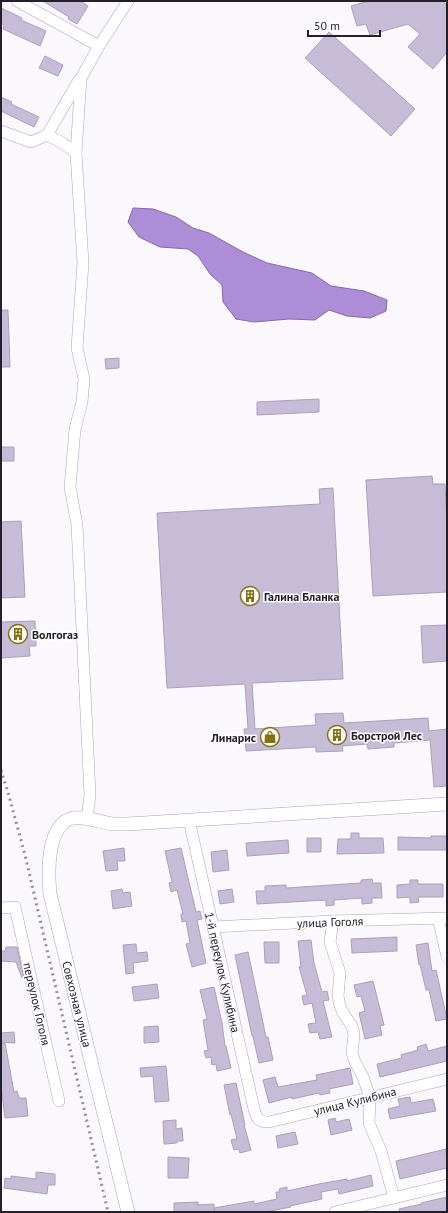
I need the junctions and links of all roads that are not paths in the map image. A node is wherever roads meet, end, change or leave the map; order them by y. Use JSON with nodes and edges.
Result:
{"nodes":[{"id":1,"x":17,"y":1,"type":"edge"},
{"id":2,"x":128,"y":1,"type":"edge"},
{"id":3,"x":99,"y":46,"type":"junction"},
{"id":4,"x":81,"y":78,"type":"junction"},
{"id":5,"x":1,"y":131,"type":"edge"},
{"id":6,"x":47,"y":135,"type":"junction"},
{"id":7,"x":76,"y":153,"type":"junction"},
{"id":8,"x":447,"y":804,"type":"edge"},
{"id":9,"x":88,"y":819,"type":"junction"},
{"id":10,"x":190,"y":820,"type":"junction"},
{"id":11,"x":1,"y":908,"type":"edge"},
{"id":12,"x":442,"y":918,"type":"edge"},
{"id":13,"x":333,"y":921,"type":"junction"},
{"id":14,"x":213,"y":927,"type":"junction"},
{"id":15,"x":447,"y":957,"type":"edge"},
{"id":16,"x":447,"y":1079,"type":"edge"},
{"id":17,"x":370,"y":1097,"type":"junction"},
{"id":18,"x":60,"y":1101,"type":"dead end"},
{"id":19,"x":262,"y":1122,"type":"joint"},
{"id":20,"x":447,"y":1185,"type":"edge"},
{"id":21,"x":394,"y":1198,"type":"junction"},
{"id":22,"x":128,"y":1212,"type":"edge"},
{"id":23,"x":335,"y":1212,"type":"edge"}],
"edges":[{"from":1,"to":3,"type":"street"},
{"from":2,"to":3,"type":"street"},
{"from":3,"to":4,"type":"street"},
{"from":4,"to":6,"type":"street"},
{"from":4,"to":7,"type":"street"},
{"from":5,"to":6,"type":"street"},
{"from":6,"to":7,"type":"street"},
{"from":7,"to":9,"type":"street"},
{"from":8,"to":10,"type":"street"},
{"from":9,"to":10,"type":"street"},
{"from":9,"to":22,"type":"street","name":"Совхозная улица"},
{"from":10,"to":14,"type":"street","name":"1-й переулок Кулибина"},
{"from":11,"to":18,"type":"street","name":"переулок Гоголя"},
{"from":12,"to":13,"type":"street","name":"улица Гоголя"},
{"from":12,"to":15,"type":"street"},
{"from":13,"to":14,"type":"street","name":"улица Гоголя"},
{"from":13,"to":17,"type":"street"},
{"from":14,"to":19,"type":"street","name":"1-й переулок Кулибина"},
{"from":16,"to":17,"type":"street","name":"улица Кулибина"},
{"from":17,"to":19,"type":"street","name":"улица Кулибина"},
{"from":17,"to":21,"type":"street"},
{"from":20,"to":21,"type":"street"},
{"from":21,"to":23,"type":"street"}]}
